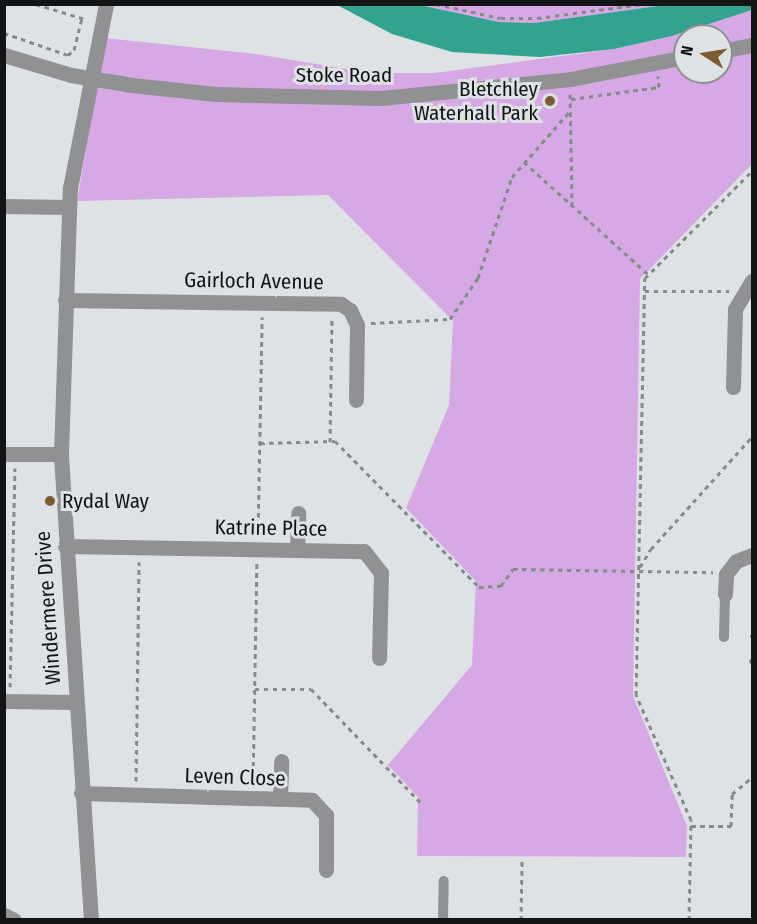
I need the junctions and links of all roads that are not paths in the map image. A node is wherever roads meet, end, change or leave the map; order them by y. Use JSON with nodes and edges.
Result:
{"nodes":[{"id":1,"x":106,"y":4,"type":"edge"},
{"id":2,"x":753,"y":45,"type":"edge"},
{"id":3,"x":733,"y":49,"type":"edge"},
{"id":4,"x":4,"y":55,"type":"edge"},
{"id":5,"x":673,"y":59,"type":"edge"},
{"id":6,"x":89,"y":78,"type":"junction"},
{"id":7,"x":4,"y":206,"type":"edge"},
{"id":8,"x":68,"y":207,"type":"junction"},
{"id":9,"x":748,"y":286,"type":"edge"},
{"id":10,"x":65,"y":300,"type":"junction"},
{"id":11,"x":733,"y":387,"type":"dead end"},
{"id":12,"x":356,"y":400,"type":"dead end"},
{"id":13,"x":10,"y":454,"type":"edge"},
{"id":14,"x":61,"y":454,"type":"junction"},
{"id":15,"x":298,"y":513,"type":"dead end"},
{"id":16,"x":65,"y":546,"type":"junction"},
{"id":17,"x":297,"y":550,"type":"junction"},
{"id":18,"x":753,"y":555,"type":"edge"},
{"id":19,"x":724,"y":594,"type":"joint"},
{"id":20,"x":724,"y":637,"type":"dead end"},
{"id":21,"x":379,"y":658,"type":"dead end"},
{"id":22,"x":7,"y":701,"type":"edge"},
{"id":23,"x":75,"y":702,"type":"junction"},
{"id":24,"x":281,"y":761,"type":"dead end"},
{"id":25,"x":81,"y":794,"type":"junction"},
{"id":26,"x":280,"y":799,"type":"junction"},
{"id":27,"x":326,"y":870,"type":"dead end"},
{"id":28,"x":444,"y":881,"type":"dead end"},
{"id":29,"x":4,"y":915,"type":"edge"},
{"id":30,"x":14,"y":920,"type":"edge"},
{"id":31,"x":91,"y":920,"type":"edge"},
{"id":32,"x":443,"y":920,"type":"edge"}],
"edges":[{"from":1,"to":6,"type":"street","name":"Windermere Drive"},
{"from":2,"to":3,"type":"street"},
{"from":4,"to":6,"type":"street","name":"Stoke Road"},
{"from":5,"to":6,"type":"street","name":"Stoke Road"},
{"from":6,"to":8,"type":"street","name":"Windermere Drive"},
{"from":7,"to":8,"type":"street"},
{"from":8,"to":10,"type":"street","name":"Windermere Drive"},
{"from":9,"to":11,"type":"street"},
{"from":10,"to":12,"type":"street","name":"Gairloch Avenue"},
{"from":10,"to":14,"type":"street","name":"Windermere Drive"},
{"from":13,"to":14,"type":"street"},
{"from":14,"to":16,"type":"street","name":"Windermere Drive"},
{"from":15,"to":17,"type":"street"},
{"from":16,"to":17,"type":"street","name":"Katrine Place"},
{"from":16,"to":23,"type":"street","name":"Windermere Drive"},
{"from":17,"to":21,"type":"street","name":"Katrine Place"},
{"from":18,"to":19,"type":"street"},
{"from":19,"to":20,"type":"lane"},
{"from":22,"to":23,"type":"street"},
{"from":23,"to":25,"type":"street","name":"Windermere Drive"},
{"from":24,"to":26,"type":"street"},
{"from":25,"to":26,"type":"street","name":"Leven Close"},
{"from":25,"to":31,"type":"street","name":"Windermere Drive"},
{"from":26,"to":27,"type":"street","name":"Leven Close"},
{"from":28,"to":32,"type":"lane"},
{"from":29,"to":30,"type":"street"}]}
